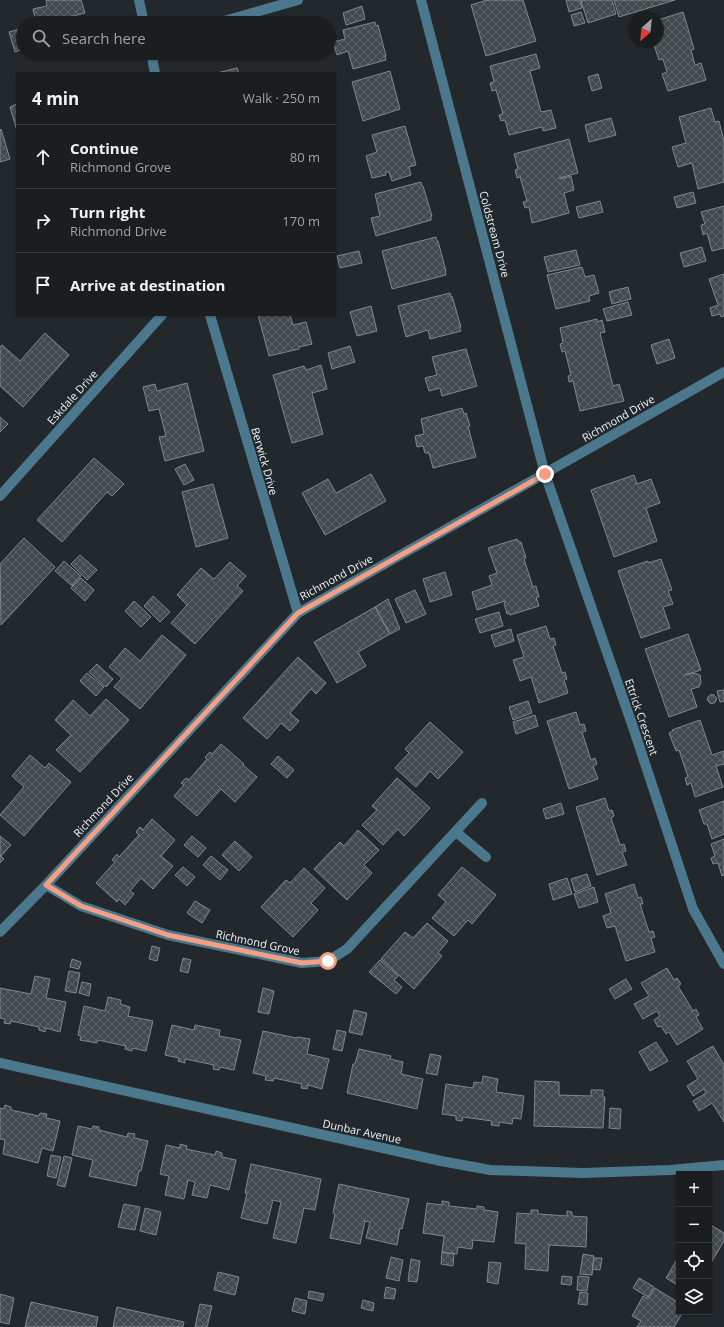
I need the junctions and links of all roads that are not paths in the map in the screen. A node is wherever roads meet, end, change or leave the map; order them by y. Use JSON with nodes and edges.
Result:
{"nodes":[{"id":1,"x":139,"y":0,"type":"edge"},
{"id":2,"x":298,"y":0,"type":"edge"},
{"id":3,"x":421,"y":0,"type":"edge"},
{"id":4,"x":142,"y":16,"type":"edge"},
{"id":5,"x":242,"y":16,"type":"edge"},
{"id":6,"x":152,"y":60,"type":"edge"},
{"id":7,"x":155,"y":72,"type":"edge"},
{"id":8,"x":161,"y":316,"type":"edge"},
{"id":9,"x":210,"y":316,"type":"edge"},
{"id":10,"x":724,"y":372,"type":"edge"},
{"id":11,"x":545,"y":474,"type":"junction"},
{"id":12,"x":0,"y":496,"type":"edge"},
{"id":13,"x":298,"y":613,"type":"junction"},
{"id":14,"x":482,"y":803,"type":"dead end"},
{"id":15,"x":456,"y":832,"type":"junction"},
{"id":16,"x":486,"y":857,"type":"dead end"},
{"id":17,"x":46,"y":885,"type":"junction"},
{"id":18,"x":0,"y":932,"type":"edge"},
{"id":19,"x":724,"y":964,"type":"edge"},
{"id":20,"x":0,"y":1063,"type":"edge"},
{"id":21,"x":724,"y":1165,"type":"edge"}],
"edges":[{"from":1,"to":4,"type":"street"},
{"from":2,"to":5,"type":"street"},
{"from":3,"to":11,"type":"street","name":"Coldstream Drive"},
{"from":6,"to":7,"type":"street"},
{"from":8,"to":12,"type":"street","name":"Eskdale Drive"},
{"from":9,"to":13,"type":"street","name":"Berwick Drive"},
{"from":10,"to":11,"type":"street","name":"Richmond Drive"},
{"from":11,"to":13,"type":"street","name":"Richmond Drive"},
{"from":11,"to":19,"type":"street","name":"Ettrick Crescent"},
{"from":13,"to":17,"type":"street","name":"Richmond Drive"},
{"from":14,"to":15,"type":"street","name":"Richmond Grove"},
{"from":15,"to":16,"type":"street"},
{"from":15,"to":17,"type":"street","name":"Richmond Grove"},
{"from":17,"to":18,"type":"street","name":"Richmond Drive"},
{"from":20,"to":21,"type":"street","name":"Dunbar Avenue"}]}
